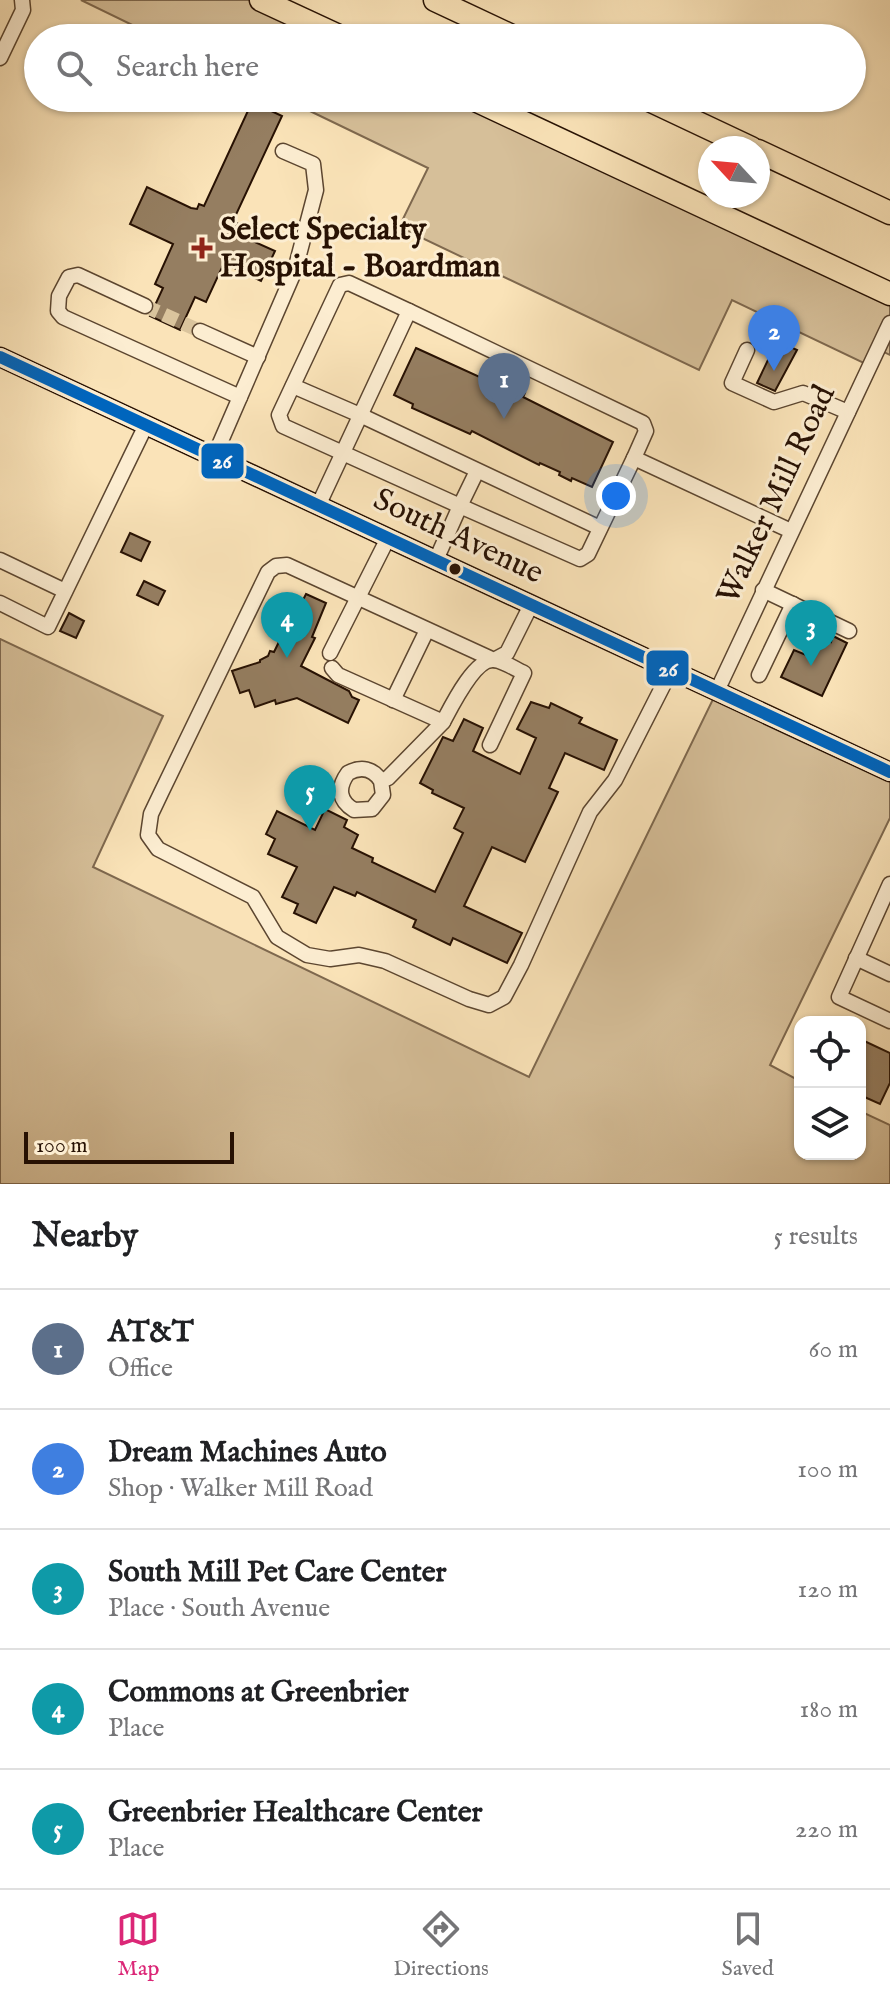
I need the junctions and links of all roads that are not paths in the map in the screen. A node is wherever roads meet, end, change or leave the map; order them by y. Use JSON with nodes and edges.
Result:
{"nodes":[{"id":1,"x":22,"y":0,"type":"edge"},
{"id":2,"x":261,"y":0,"type":"edge"},
{"id":3,"x":435,"y":0,"type":"edge"},
{"id":4,"x":313,"y":24,"type":"edge"},
{"id":5,"x":486,"y":24,"type":"edge"},
{"id":6,"x":0,"y":58,"type":"edge"},
{"id":7,"x":501,"y":112,"type":"edge"},
{"id":8,"x":675,"y":112,"type":"edge"},
{"id":9,"x":726,"y":136,"type":"edge"},
{"id":10,"x":283,"y":151,"type":"dead end"},
{"id":11,"x":770,"y":157,"type":"edge"},
{"id":12,"x":890,"y":213,"type":"edge"},
{"id":13,"x":890,"y":294,"type":"edge"},
{"id":14,"x":145,"y":306,"type":"tunnel mouth"},
{"id":15,"x":409,"y":311,"type":"junction"},
{"id":16,"x":890,"y":323,"type":"edge"},
{"id":17,"x":200,"y":331,"type":"tunnel mouth"},
{"id":18,"x":747,"y":350,"type":"dead end"},
{"id":19,"x":0,"y":357,"type":"edge"},
{"id":20,"x":258,"y":357,"type":"junction"},
{"id":21,"x":293,"y":386,"type":"junction"},
{"id":22,"x":240,"y":397,"type":"junction"},
{"id":23,"x":848,"y":412,"type":"junction"},
{"id":24,"x":360,"y":415,"type":"junction"},
{"id":25,"x":146,"y":425,"type":"junction"},
{"id":26,"x":342,"y":452,"type":"junction"},
{"id":27,"x":214,"y":457,"type":"junction"},
{"id":28,"x":634,"y":458,"type":"junction"},
{"id":29,"x":477,"y":471,"type":"junction"},
{"id":30,"x":318,"y":506,"type":"junction"},
{"id":31,"x":460,"y":506,"type":"junction"},
{"id":32,"x":600,"y":528,"type":"junction"},
{"id":33,"x":791,"y":531,"type":"junction"},
{"id":34,"x":388,"y":538,"type":"junction"},
{"id":35,"x":0,"y":560,"type":"edge"},
{"id":36,"x":436,"y":560,"type":"junction"},
{"id":37,"x":763,"y":590,"type":"junction"},
{"id":38,"x":65,"y":591,"type":"junction"},
{"id":39,"x":357,"y":598,"type":"junction"},
{"id":40,"x":0,"y":603,"type":"edge"},
{"id":41,"x":793,"y":604,"type":"junction"},
{"id":42,"x":531,"y":605,"type":"junction"},
{"id":43,"x":427,"y":630,"type":"junction"},
{"id":44,"x":849,"y":631,"type":"dead end"},
{"id":45,"x":494,"y":660,"type":"junction"},
{"id":46,"x":671,"y":670,"type":"junction"},
{"id":47,"x":759,"y":675,"type":"dead end"},
{"id":48,"x":717,"y":691,"type":"junction"},
{"id":49,"x":393,"y":700,"type":"junction"},
{"id":50,"x":443,"y":722,"type":"junction"},
{"id":51,"x":490,"y":745,"type":"dead end"},
{"id":52,"x":890,"y":772,"type":"edge"},
{"id":53,"x":381,"y":781,"type":"dead end"},
{"id":54,"x":890,"y":884,"type":"edge"},
{"id":55,"x":856,"y":958,"type":"junction"},
{"id":56,"x":890,"y":974,"type":"edge"},
{"id":57,"x":890,"y":1021,"type":"edge"}],
"edges":[{"from":1,"to":6,"type":"street"},
{"from":2,"to":4,"type":"highway"},
{"from":3,"to":5,"type":"highway"},
{"from":7,"to":13,"type":"highway"},
{"from":8,"to":9,"type":"highway"},
{"from":10,"to":20,"type":"street"},
{"from":11,"to":12,"type":"highway"},
{"from":14,"to":22,"type":"street"},
{"from":15,"to":21,"type":"street"},
{"from":15,"to":24,"type":"street"},
{"from":15,"to":28,"type":"street"},
{"from":16,"to":23,"type":"street","name":"Walker Mill Road"},
{"from":17,"to":20,"type":"street"},
{"from":18,"to":23,"type":"street"},
{"from":19,"to":25,"type":"main road","name":"South Avenue"},
{"from":20,"to":22,"type":"street"},
{"from":21,"to":24,"type":"street"},
{"from":21,"to":26,"type":"street"},
{"from":22,"to":27,"type":"street"},
{"from":23,"to":33,"type":"street","name":"Walker Mill Road"},
{"from":24,"to":26,"type":"street"},
{"from":24,"to":29,"type":"street"},
{"from":25,"to":27,"type":"main road","name":"South Avenue"},
{"from":25,"to":38,"type":"street"},
{"from":26,"to":30,"type":"street"},
{"from":26,"to":31,"type":"street"},
{"from":27,"to":30,"type":"main road","name":"South Avenue"},
{"from":28,"to":32,"type":"street"},
{"from":28,"to":33,"type":"street"},
{"from":29,"to":31,"type":"street"},
{"from":29,"to":32,"type":"street"},
{"from":30,"to":34,"type":"main road","name":"South Avenue"},
{"from":31,"to":32,"type":"street"},
{"from":31,"to":36,"type":"street"},
{"from":33,"to":37,"type":"street","name":"Walker Mill Road"},
{"from":34,"to":36,"type":"main road","name":"South Avenue"},
{"from":34,"to":39,"type":"street"},
{"from":35,"to":38,"type":"street"},
{"from":36,"to":42,"type":"main road","name":"South Avenue"},
{"from":37,"to":41,"type":"street"},
{"from":37,"to":48,"type":"street","name":"Walker Mill Road"},
{"from":38,"to":40,"type":"street"},
{"from":39,"to":43,"type":"street"},
{"from":39,"to":46,"type":"street"},
{"from":39,"to":49,"type":"street"},
{"from":41,"to":44,"type":"street"},
{"from":41,"to":47,"type":"street"},
{"from":42,"to":45,"type":"street"},
{"from":42,"to":46,"type":"main road","name":"South Avenue"},
{"from":43,"to":45,"type":"street"},
{"from":43,"to":49,"type":"street"},
{"from":45,"to":50,"type":"street"},
{"from":45,"to":51,"type":"street"},
{"from":46,"to":48,"type":"main road","name":"South Avenue"},
{"from":48,"to":52,"type":"main road","name":"South Avenue"},
{"from":49,"to":50,"type":"street"},
{"from":50,"to":53,"type":"street"},
{"from":54,"to":55,"type":"street"},
{"from":55,"to":56,"type":"street"},
{"from":55,"to":57,"type":"street"}]}
